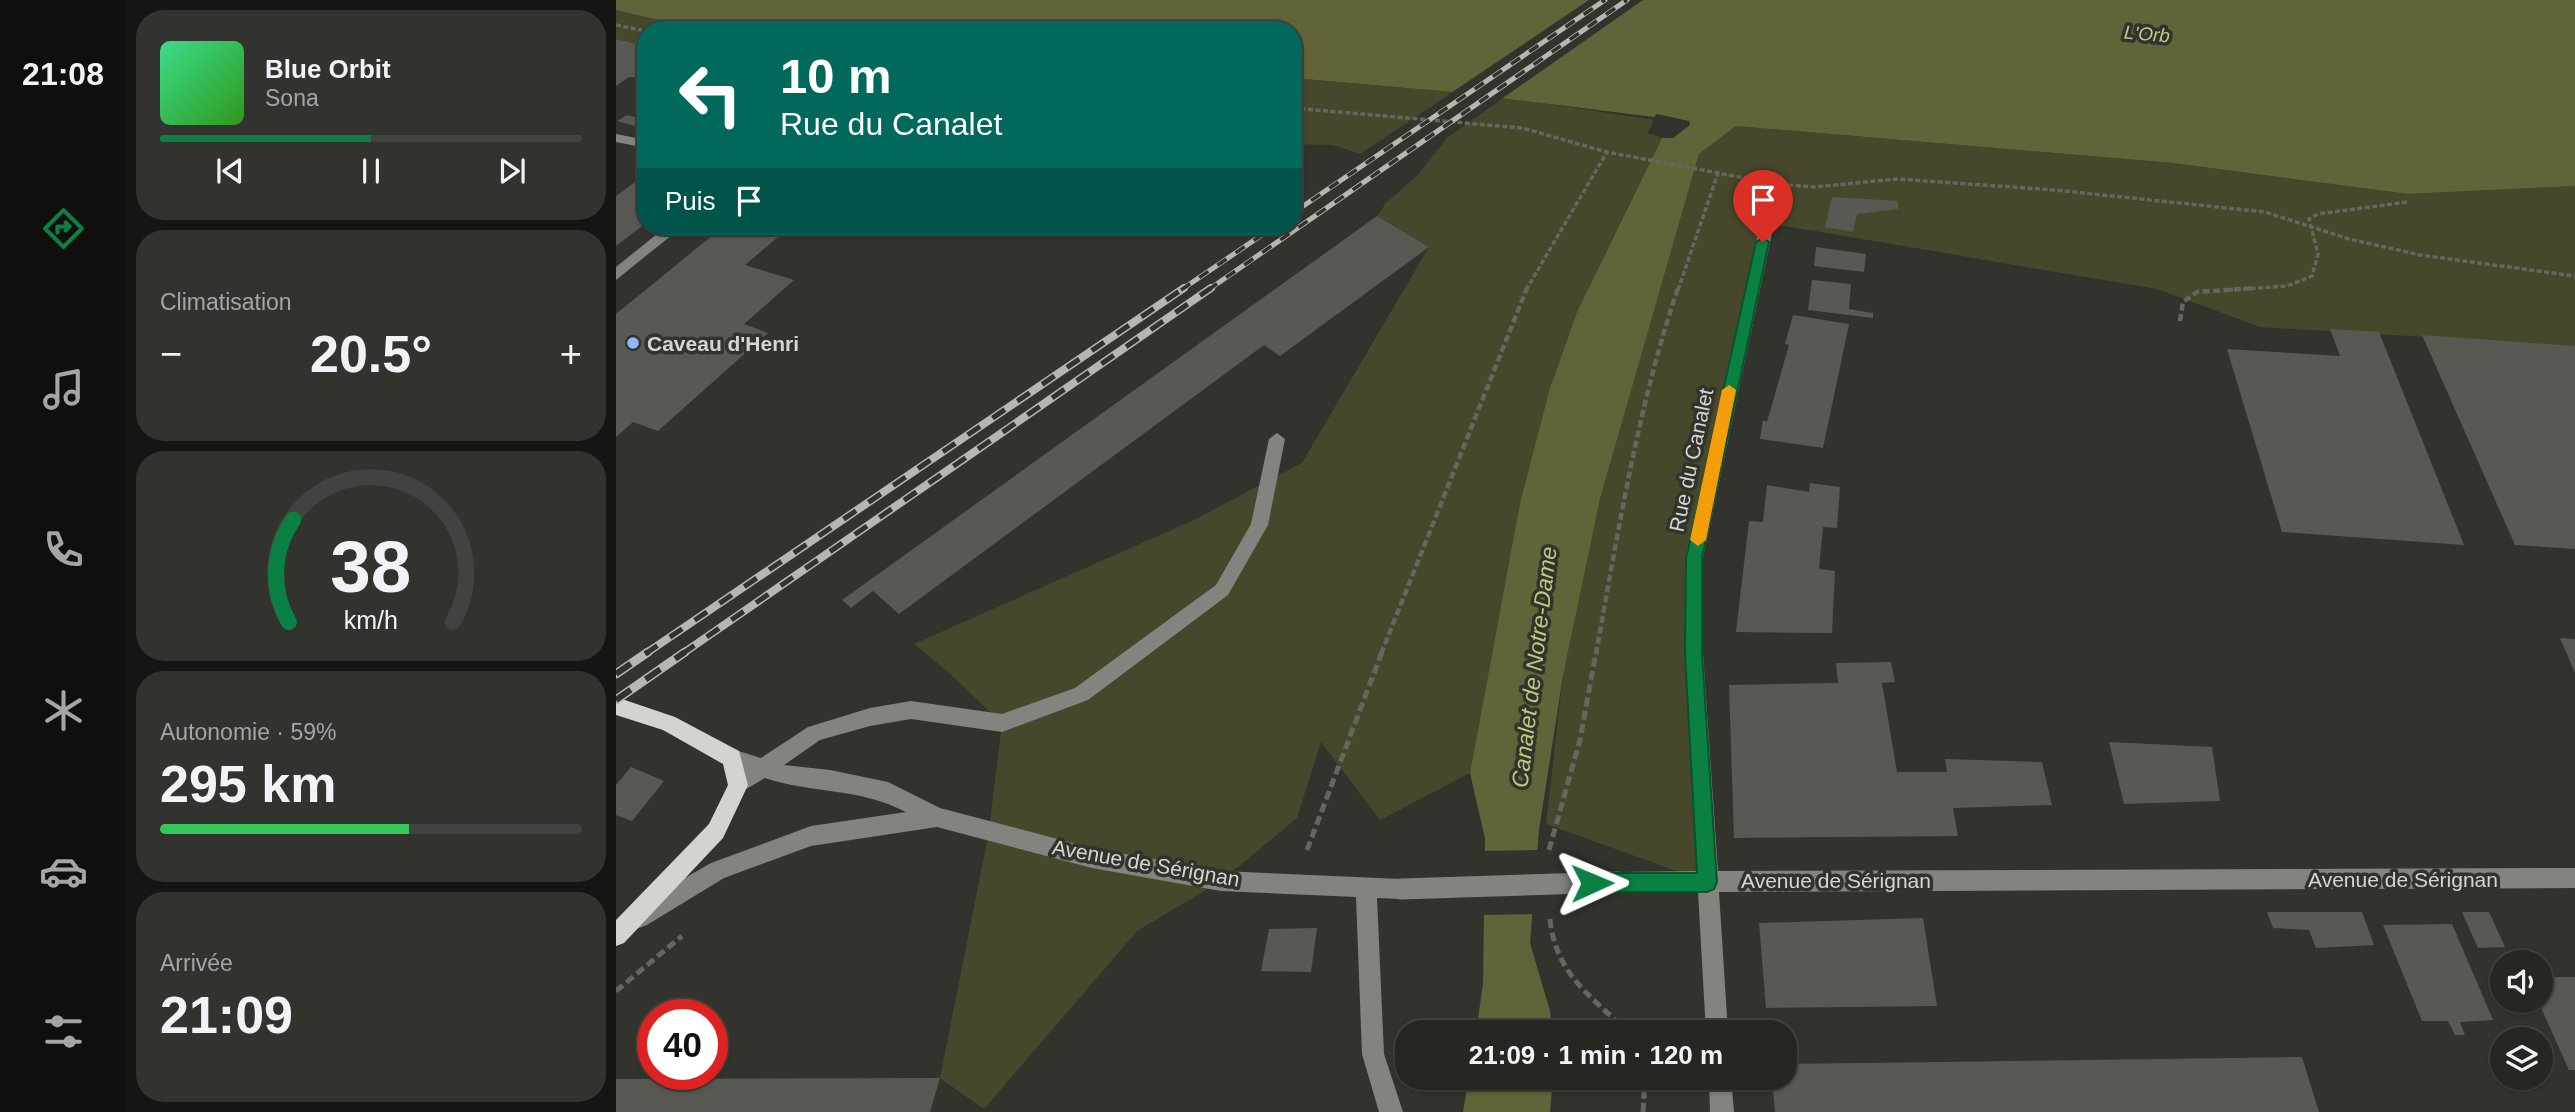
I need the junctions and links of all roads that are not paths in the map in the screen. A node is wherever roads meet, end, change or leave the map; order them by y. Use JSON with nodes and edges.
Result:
{"nodes":[{"id":1,"x":616,"y":138,"type":"edge"},
{"id":2,"x":637,"y":142,"type":"edge"},
{"id":3,"x":1769,"y":219,"type":"dead end"},
{"id":4,"x":665,"y":235,"type":"edge"},
{"id":5,"x":616,"y":275,"type":"edge"},
{"id":6,"x":1277,"y":439,"type":"dead end"},
{"id":7,"x":616,"y":706,"type":"edge"},
{"id":8,"x":732,"y":758,"type":"junction"},
{"id":9,"x":761,"y":769,"type":"junction"},
{"id":10,"x":738,"y":785,"type":"junction"},
{"id":11,"x":937,"y":817,"type":"junction"},
{"id":12,"x":2575,"y":878,"type":"edge"},
{"id":13,"x":1707,"y":882,"type":"junction"},
{"id":14,"x":1366,"y":889,"type":"junction"},
{"id":15,"x":624,"y":929,"type":"edge"},
{"id":16,"x":1716,"y":1020,"type":"edge"},
{"id":17,"x":1721,"y":1090,"type":"edge"},
{"id":18,"x":1391,"y":1112,"type":"edge"},
{"id":19,"x":1722,"y":1112,"type":"edge"}],
"edges":[{"from":1,"to":2,"type":"street"},
{"from":3,"to":13,"type":"street","name":"Rue du Canalet"},
{"from":4,"to":5,"type":"street"},
{"from":6,"to":9,"type":"street"},
{"from":7,"to":8,"type":"main road","name":"Avenue de Sérignan"},
{"from":8,"to":9,"type":"street","name":"Avenue de Sérignan"},
{"from":8,"to":10,"type":"main road"},
{"from":9,"to":10,"type":"street"},
{"from":9,"to":11,"type":"street","name":"Avenue de Sérignan"},
{"from":10,"to":15,"type":"main road"},
{"from":11,"to":14,"type":"street","name":"Avenue de Sérignan"},
{"from":11,"to":15,"type":"street","name":"Avenue de Sérignan"},
{"from":12,"to":13,"type":"street","name":"Avenue de Sérignan"},
{"from":13,"to":14,"type":"street","name":"Avenue de Sérignan","bridge":true},
{"from":13,"to":16,"type":"street","name":"Rue du Canalet"},
{"from":14,"to":18,"type":"street"},
{"from":17,"to":19,"type":"street"}]}
